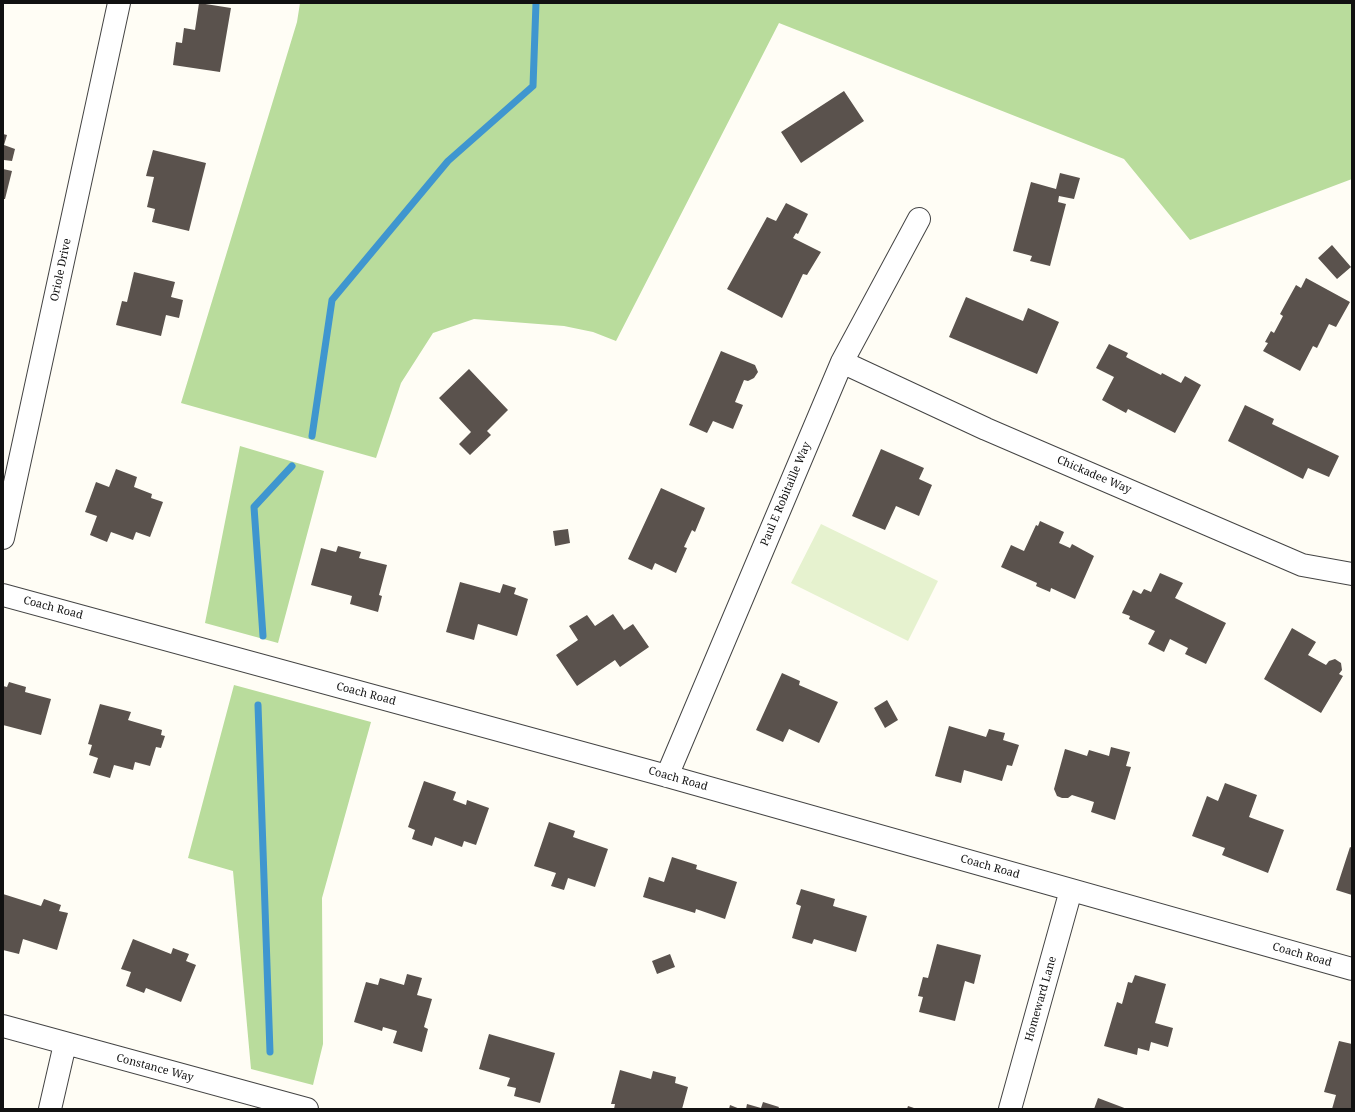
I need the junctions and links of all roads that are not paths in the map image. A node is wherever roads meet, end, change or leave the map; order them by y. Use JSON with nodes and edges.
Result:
{"nodes":[{"id":1,"x":119,"y":3,"type":"edge"},
{"id":2,"x":919,"y":219,"type":"dead end"},
{"id":3,"x":842,"y":362,"type":"junction"},
{"id":4,"x":3,"y":538,"type":"edge"},
{"id":5,"x":1352,"y":574,"type":"edge"},
{"id":6,"x":3,"y":595,"type":"edge"},
{"id":7,"x":667,"y":776,"type":"junction"},
{"id":8,"x":1071,"y":890,"type":"junction"},
{"id":9,"x":1352,"y":969,"type":"edge"},
{"id":10,"x":3,"y":1026,"type":"edge"},
{"id":11,"x":65,"y":1044,"type":"junction"},
{"id":12,"x":50,"y":1109,"type":"edge"},
{"id":13,"x":307,"y":1109,"type":"edge"},
{"id":14,"x":1010,"y":1109,"type":"edge"}],
"edges":[{"from":1,"to":4,"type":"street","name":"Oriole Drive"},
{"from":2,"to":3,"type":"street","name":"Paul E Robitaille Way"},
{"from":3,"to":5,"type":"street","name":"Chickadee Way"},
{"from":3,"to":7,"type":"street","name":"Paul E Robitaille Way"},
{"from":6,"to":7,"type":"street","name":"Coach Road"},
{"from":7,"to":8,"type":"street","name":"Coach Road"},
{"from":8,"to":9,"type":"street","name":"Coach Road"},
{"from":8,"to":14,"type":"street","name":"Homeward Lane"},
{"from":10,"to":11,"type":"street","name":"Constance Way"},
{"from":11,"to":12,"type":"street"},
{"from":11,"to":13,"type":"street","name":"Constance Way"}]}
